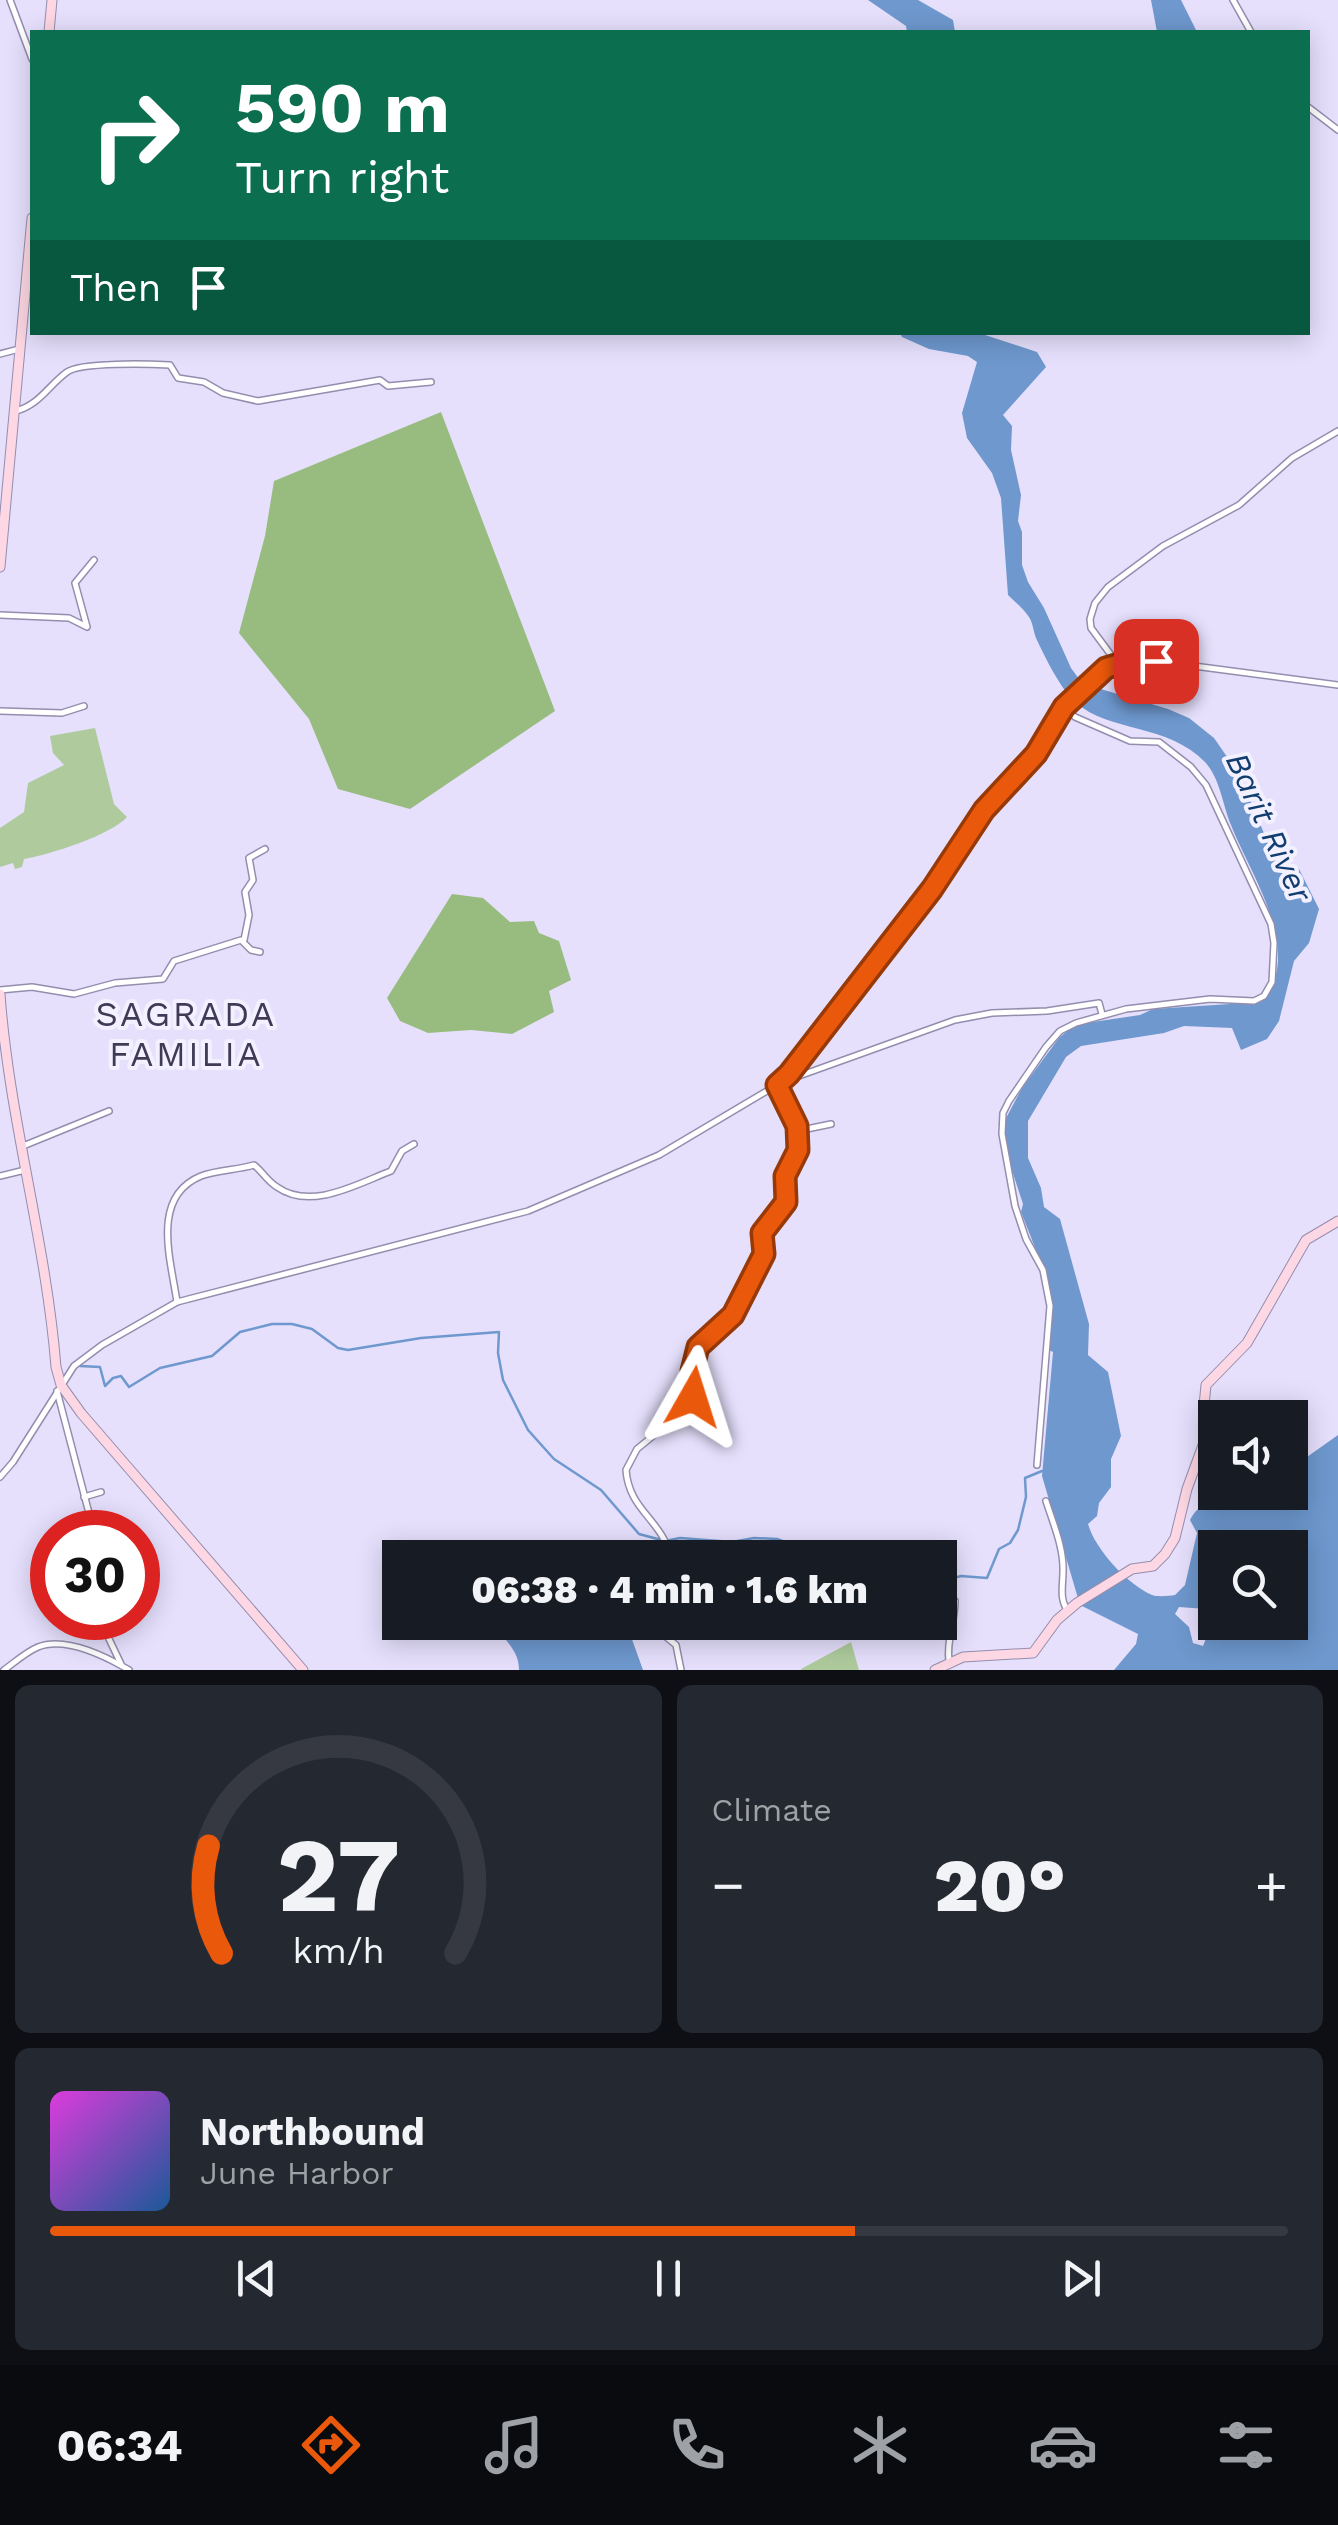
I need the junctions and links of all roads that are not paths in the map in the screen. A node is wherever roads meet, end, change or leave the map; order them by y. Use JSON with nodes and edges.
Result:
{"nodes":[{"id":1,"x":10,"y":0,"type":"edge"},
{"id":2,"x":52,"y":0,"type":"edge"},
{"id":3,"x":1233,"y":0,"type":"edge"},
{"id":4,"x":49,"y":30,"type":"edge"},
{"id":5,"x":1250,"y":30,"type":"edge"},
{"id":6,"x":30,"y":53,"type":"edge"},
{"id":7,"x":1310,"y":109,"type":"edge"},
{"id":8,"x":1338,"y":130,"type":"edge"},
{"id":9,"x":30,"y":244,"type":"edge"},
{"id":10,"x":22,"y":348,"type":"junction"},
{"id":11,"x":0,"y":354,"type":"edge"},
{"id":12,"x":431,"y":382,"type":"dead end"},
{"id":13,"x":16,"y":411,"type":"junction"},
{"id":14,"x":1338,"y":431,"type":"edge"},
{"id":15,"x":94,"y":560,"type":"dead end"},
{"id":16,"x":0,"y":568,"type":"edge"},
{"id":17,"x":0,"y":615,"type":"edge"},
{"id":18,"x":1116,"y":664,"type":"junction"},
{"id":19,"x":1338,"y":685,"type":"edge"},
{"id":20,"x":84,"y":706,"type":"dead end"},
{"id":21,"x":1064,"y":707,"type":"junction"},
{"id":22,"x":0,"y":711,"type":"edge"},
{"id":23,"x":265,"y":849,"type":"dead end"},
{"id":24,"x":244,"y":940,"type":"junction"},
{"id":25,"x":260,"y":952,"type":"dead end"},
{"id":26,"x":0,"y":992,"type":"edge"},
{"id":27,"x":1102,"y":1014,"type":"junction"},
{"id":28,"x":779,"y":1083,"type":"junction"},
{"id":29,"x":108,"y":1112,"type":"dead end"},
{"id":30,"x":831,"y":1124,"type":"dead end"},
{"id":31,"x":798,"y":1132,"type":"junction"},
{"id":32,"x":414,"y":1144,"type":"dead end"},
{"id":33,"x":23,"y":1146,"type":"junction"},
{"id":34,"x":28,"y":1169,"type":"junction"},
{"id":35,"x":0,"y":1176,"type":"edge"},
{"id":36,"x":1338,"y":1221,"type":"edge"},
{"id":37,"x":177,"y":1302,"type":"junction"},
{"id":38,"x":59,"y":1388,"type":"junction"},
{"id":39,"x":1038,"y":1465,"type":"dead end"},
{"id":40,"x":0,"y":1476,"type":"edge"},
{"id":41,"x":101,"y":1492,"type":"dead end"},
{"id":42,"x":84,"y":1496,"type":"junction"},
{"id":43,"x":1046,"y":1501,"type":"dead end"},
{"id":44,"x":88,"y":1510,"type":"edge"},
{"id":45,"x":666,"y":1540,"type":"edge"},
{"id":46,"x":1068,"y":1611,"type":"junction"},
{"id":47,"x":111,"y":1640,"type":"edge"},
{"id":48,"x":670,"y":1640,"type":"edge"},
{"id":49,"x":949,"y":1640,"type":"edge"},
{"id":50,"x":949,"y":1661,"type":"junction"},
{"id":51,"x":125,"y":1668,"type":"edge"},
{"id":52,"x":4,"y":1670,"type":"edge"},
{"id":53,"x":302,"y":1670,"type":"edge"},
{"id":54,"x":681,"y":1670,"type":"edge"},
{"id":55,"x":934,"y":1670,"type":"edge"}],
"edges":[{"from":1,"to":6,"type":"street"},
{"from":2,"to":4,"type":"main road"},
{"from":3,"to":5,"type":"street"},
{"from":7,"to":8,"type":"street"},
{"from":9,"to":10,"type":"main road"},
{"from":10,"to":11,"type":"street"},
{"from":10,"to":13,"type":"main road"},
{"from":12,"to":13,"type":"street"},
{"from":13,"to":16,"type":"main road"},
{"from":14,"to":18,"type":"street"},
{"from":15,"to":17,"type":"street"},
{"from":18,"to":19,"type":"street"},
{"from":18,"to":21,"type":"street"},
{"from":20,"to":22,"type":"street"},
{"from":21,"to":27,"type":"street"},
{"from":21,"to":28,"type":"street"},
{"from":23,"to":24,"type":"street"},
{"from":24,"to":25,"type":"street"},
{"from":24,"to":26,"type":"street"},
{"from":26,"to":33,"type":"main road"},
{"from":27,"to":28,"type":"street"},
{"from":27,"to":39,"type":"street"},
{"from":28,"to":31,"type":"street"},
{"from":28,"to":37,"type":"street"},
{"from":29,"to":33,"type":"street"},
{"from":30,"to":31,"type":"street"},
{"from":31,"to":45,"type":"street"},
{"from":32,"to":37,"type":"street"},
{"from":33,"to":34,"type":"main road"},
{"from":34,"to":35,"type":"street"},
{"from":34,"to":38,"type":"main road"},
{"from":36,"to":46,"type":"main road"},
{"from":37,"to":38,"type":"street"},
{"from":38,"to":40,"type":"street"},
{"from":38,"to":42,"type":"street"},
{"from":38,"to":53,"type":"main road"},
{"from":41,"to":42,"type":"street"},
{"from":42,"to":44,"type":"street"},
{"from":43,"to":46,"type":"street"},
{"from":46,"to":50,"type":"main road"},
{"from":47,"to":51,"type":"street"},
{"from":48,"to":54,"type":"street"},
{"from":49,"to":50,"type":"street"},
{"from":50,"to":55,"type":"main road"},
{"from":51,"to":52,"type":"street"}]}
